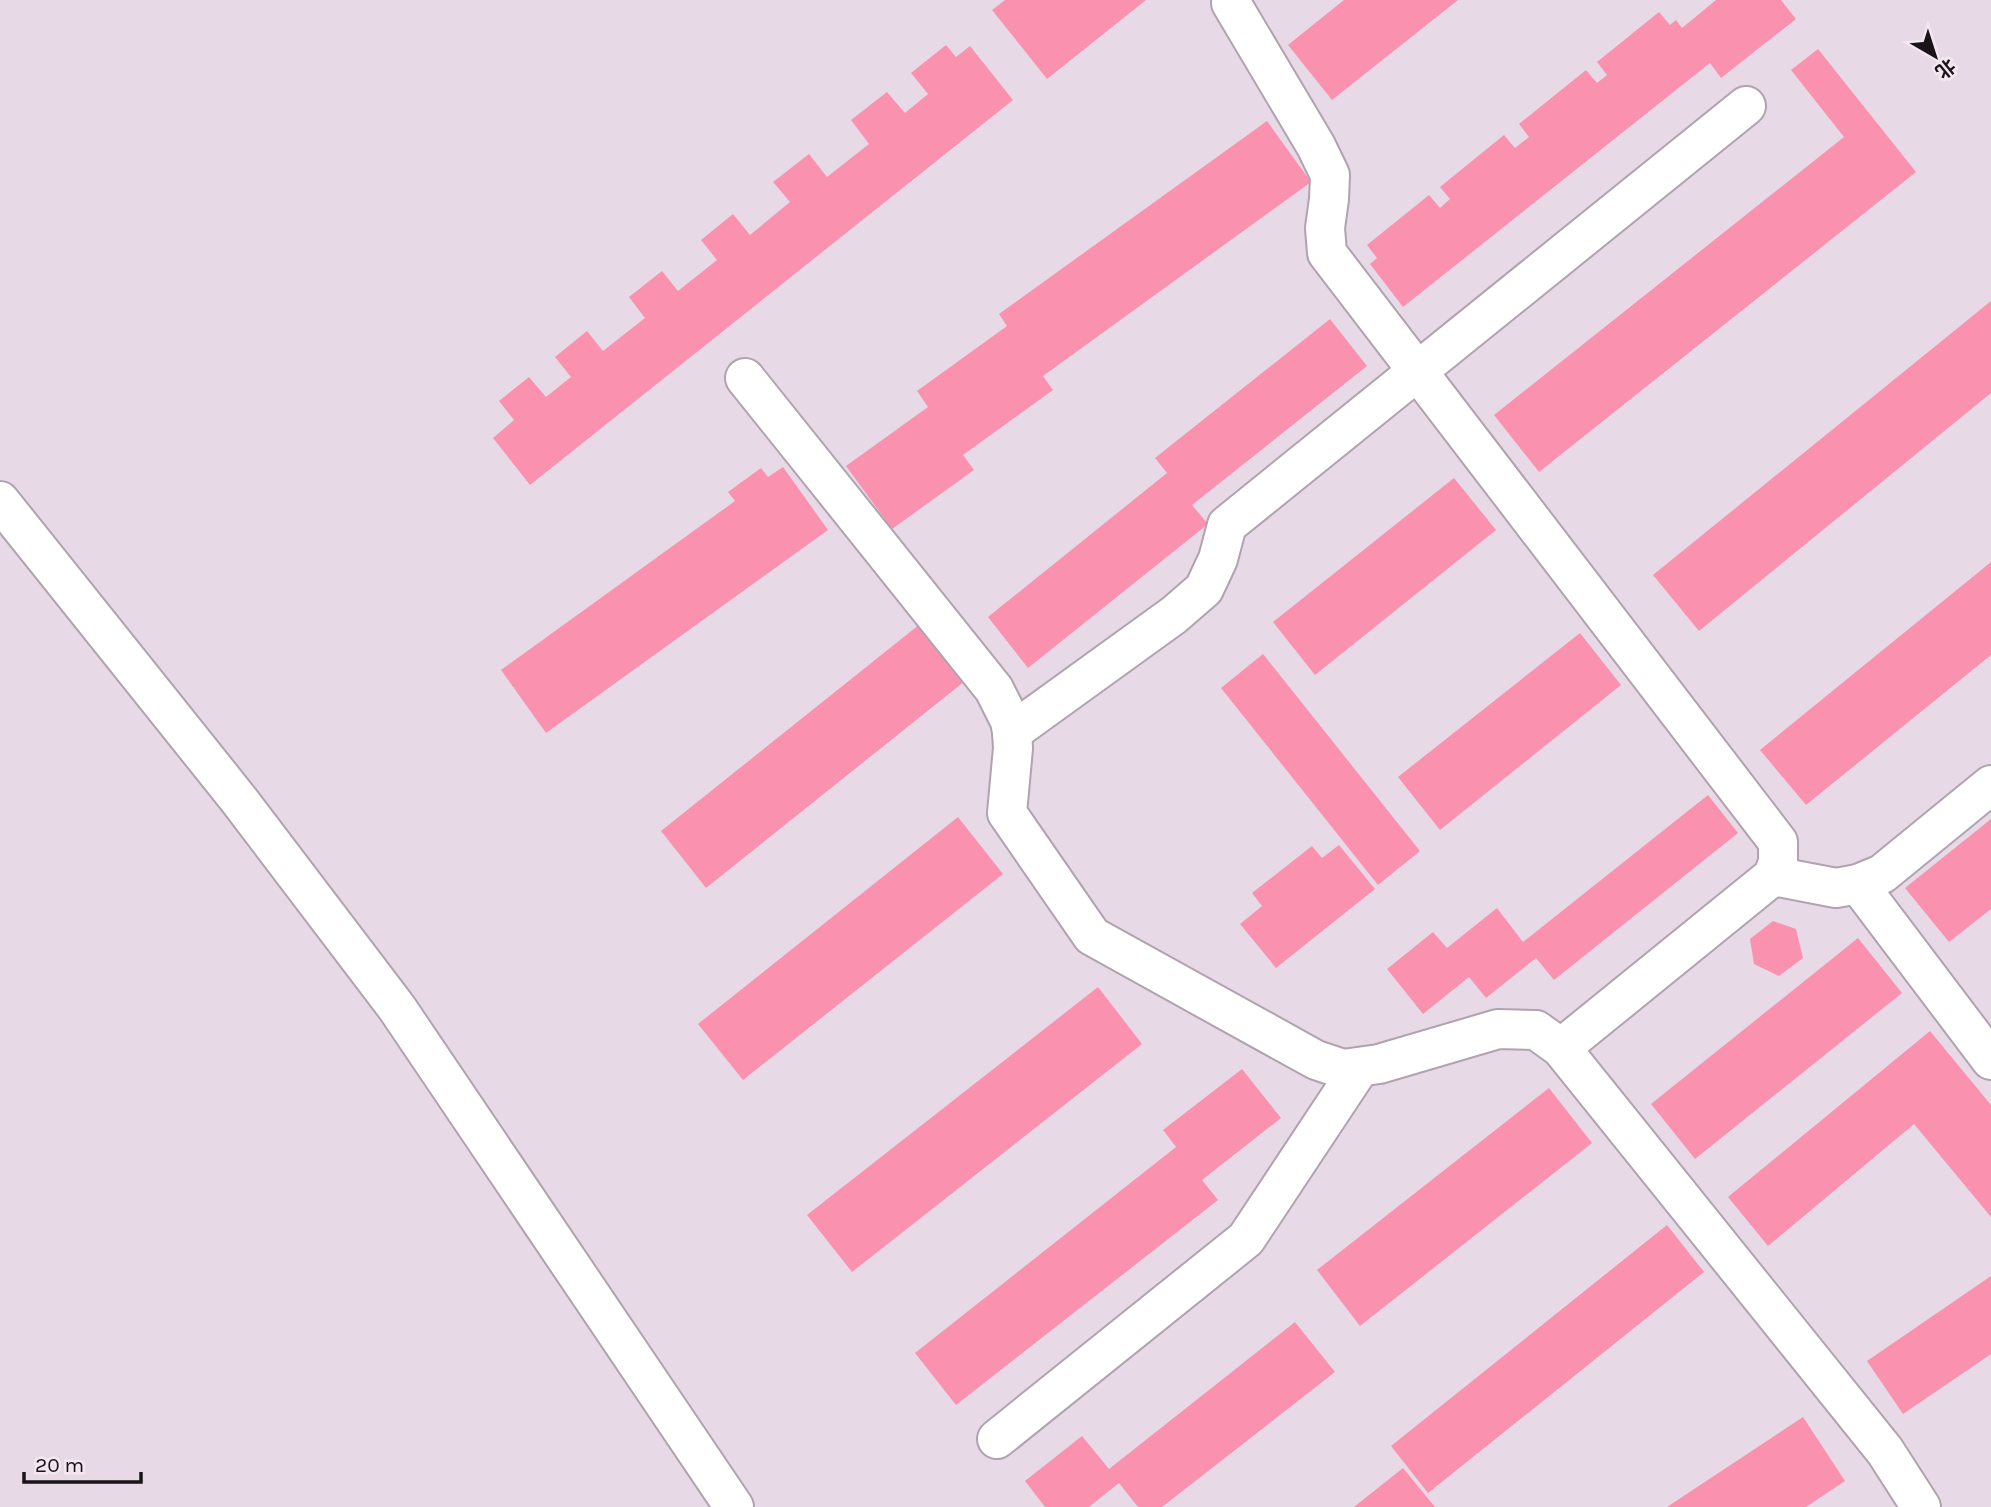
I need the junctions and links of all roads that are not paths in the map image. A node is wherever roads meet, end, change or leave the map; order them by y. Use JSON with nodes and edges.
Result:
{"nodes":[{"id":1,"x":1231,"y":3,"type":"dead end"},
{"id":2,"x":1746,"y":106,"type":"dead end"},
{"id":3,"x":1417,"y":371,"type":"junction"},
{"id":4,"x":745,"y":378,"type":"dead end"},
{"id":5,"x":0,"y":501,"type":"edge"},
{"id":6,"x":1012,"y":732,"type":"junction"},
{"id":7,"x":1991,"y":785,"type":"edge"},
{"id":8,"x":1773,"y":877,"type":"junction"},
{"id":9,"x":1858,"y":884,"type":"junction"},
{"id":10,"x":1561,"y":1048,"type":"junction"},
{"id":11,"x":1991,"y":1060,"type":"edge"},
{"id":12,"x":1360,"y":1067,"type":"junction"},
{"id":13,"x":997,"y":1439,"type":"dead end"},
{"id":14,"x":734,"y":1507,"type":"edge"},
{"id":15,"x":1921,"y":1507,"type":"edge"}],
"edges":[{"from":1,"to":3,"type":"street"},
{"from":2,"to":3,"type":"street"},
{"from":3,"to":6,"type":"street"},
{"from":3,"to":8,"type":"street"},
{"from":4,"to":6,"type":"street"},
{"from":5,"to":14,"type":"street"},
{"from":6,"to":12,"type":"street"},
{"from":7,"to":9,"type":"street"},
{"from":8,"to":9,"type":"street"},
{"from":8,"to":10,"type":"street"},
{"from":9,"to":11,"type":"street"},
{"from":10,"to":12,"type":"street"},
{"from":10,"to":15,"type":"street"},
{"from":12,"to":13,"type":"street"}]}
